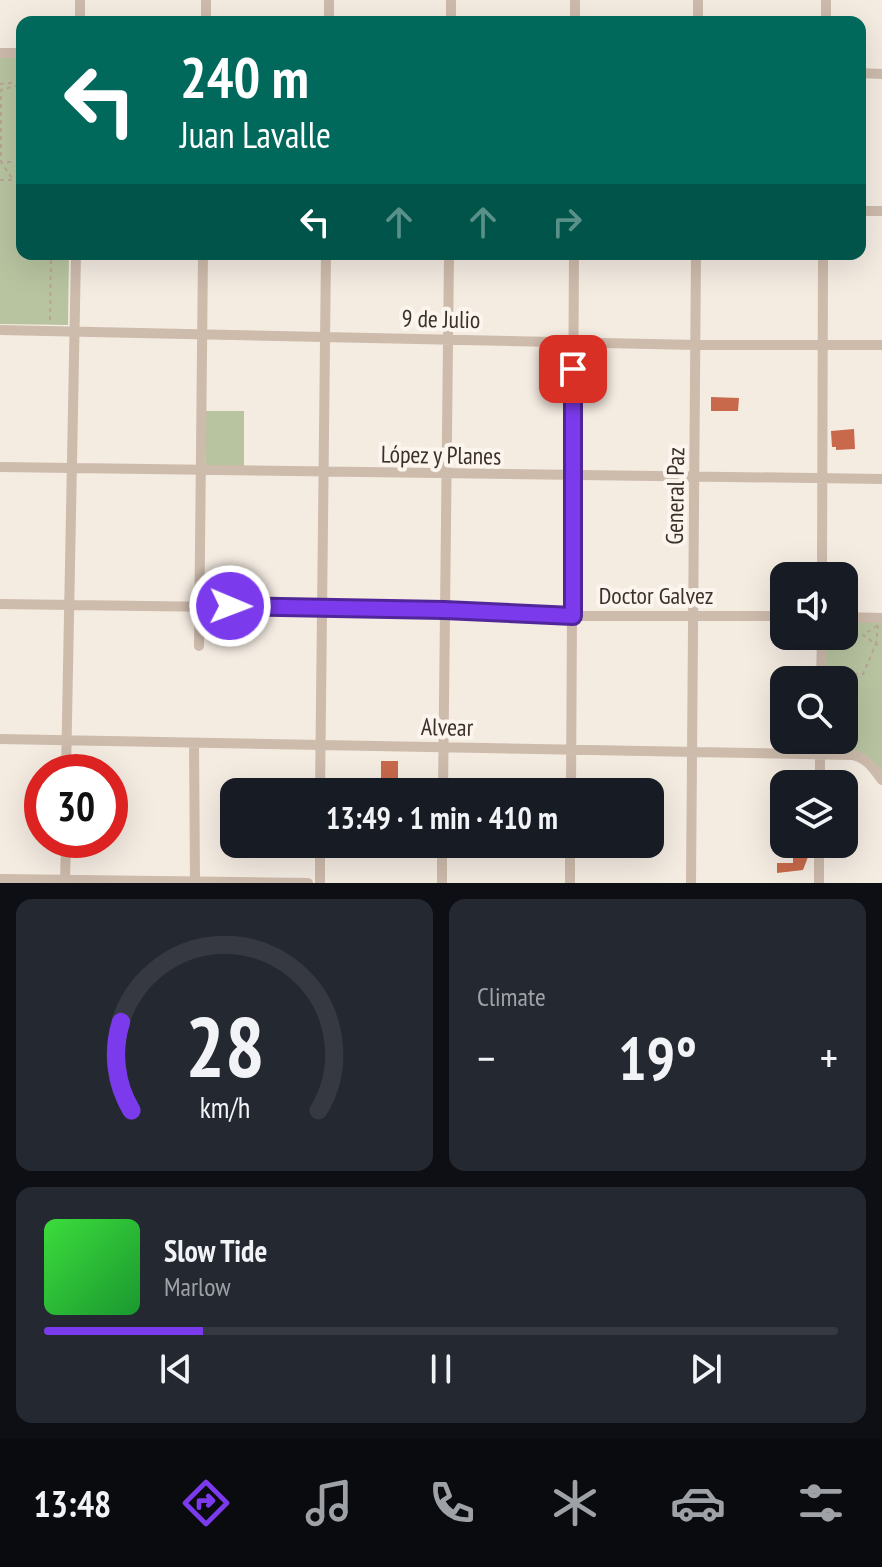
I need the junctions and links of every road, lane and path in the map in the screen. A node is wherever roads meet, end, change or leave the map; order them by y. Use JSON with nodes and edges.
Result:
{"nodes":[{"id":1,"x":16,"y":85,"type":"edge"},
{"id":2,"x":11,"y":162,"type":"dead end"},
{"id":3,"x":0,"y":163,"type":"edge"},
{"id":4,"x":0,"y":180,"type":"edge"},
{"id":5,"x":51,"y":260,"type":"edge"},
{"id":6,"x":76,"y":260,"type":"edge"},
{"id":7,"x":203,"y":260,"type":"edge"},
{"id":8,"x":326,"y":260,"type":"edge"},
{"id":9,"x":449,"y":260,"type":"edge"},
{"id":10,"x":574,"y":260,"type":"edge"},
{"id":11,"x":696,"y":260,"type":"edge"},
{"id":12,"x":823,"y":260,"type":"edge"},
{"id":13,"x":50,"y":321,"type":"dead end"},
{"id":14,"x":0,"y":330,"type":"edge"},
{"id":15,"x":75,"y":331,"type":"junction"},
{"id":16,"x":203,"y":334,"type":"junction"},
{"id":17,"x":325,"y":336,"type":"junction"},
{"id":18,"x":448,"y":339,"type":"junction"},
{"id":19,"x":573,"y":342,"type":"junction"},
{"id":20,"x":821,"y":344,"type":"junction"},
{"id":21,"x":697,"y":345,"type":"junction"},
{"id":22,"x":882,"y":345,"type":"edge"},
{"id":23,"x":0,"y":467,"type":"edge"},
{"id":24,"x":73,"y":469,"type":"junction"},
{"id":25,"x":201,"y":471,"type":"junction"},
{"id":26,"x":323,"y":473,"type":"junction"},
{"id":27,"x":447,"y":475,"type":"junction"},
{"id":28,"x":572,"y":476,"type":"junction"},
{"id":29,"x":695,"y":478,"type":"junction"},
{"id":30,"x":821,"y":479,"type":"junction"},
{"id":31,"x":882,"y":479,"type":"edge"},
{"id":32,"x":822,"y":562,"type":"edge"},
{"id":33,"x":0,"y":604,"type":"edge"},
{"id":34,"x":71,"y":605,"type":"junction"},
{"id":35,"x":200,"y":605,"type":"junction"},
{"id":36,"x":322,"y":607,"type":"junction"},
{"id":37,"x":444,"y":610,"type":"junction"},
{"id":38,"x":693,"y":614,"type":"junction"},
{"id":39,"x":573,"y":616,"type":"junction"},
{"id":40,"x":770,"y":616,"type":"edge"},
{"id":41,"x":858,"y":617,"type":"edge"},
{"id":42,"x":882,"y":618,"type":"edge"},
{"id":43,"x":876,"y":644,"type":"junction"},
{"id":44,"x":199,"y":646,"type":"dead end"},
{"id":45,"x":882,"y":646,"type":"edge"},
{"id":46,"x":858,"y":674,"type":"edge"},
{"id":47,"x":0,"y":739,"type":"edge"},
{"id":48,"x":67,"y":740,"type":"junction"},
{"id":49,"x":194,"y":743,"type":"junction"},
{"id":50,"x":321,"y":745,"type":"junction"},
{"id":51,"x":443,"y":747,"type":"junction"},
{"id":52,"x":572,"y":749,"type":"junction"},
{"id":53,"x":693,"y":752,"type":"junction"},
{"id":54,"x":770,"y":753,"type":"edge"},
{"id":55,"x":67,"y":754,"type":"edge"},
{"id":56,"x":820,"y":754,"type":"joint"},
{"id":57,"x":820,"y":770,"type":"edge"},
{"id":58,"x":320,"y":778,"type":"edge"},
{"id":59,"x":443,"y":778,"type":"edge"},
{"id":60,"x":571,"y":778,"type":"edge"},
{"id":61,"x":882,"y":780,"type":"edge"},
{"id":62,"x":66,"y":858,"type":"edge"},
{"id":63,"x":320,"y":858,"type":"edge"},
{"id":64,"x":442,"y":858,"type":"edge"},
{"id":65,"x":570,"y":858,"type":"edge"},
{"id":66,"x":819,"y":858,"type":"edge"},
{"id":67,"x":0,"y":879,"type":"edge"},
{"id":68,"x":65,"y":882,"type":"edge"},
{"id":69,"x":195,"y":882,"type":"edge"},
{"id":70,"x":308,"y":883,"type":"edge"},
{"id":71,"x":320,"y":883,"type":"edge"},
{"id":72,"x":442,"y":883,"type":"edge"},
{"id":73,"x":570,"y":883,"type":"edge"},
{"id":74,"x":691,"y":883,"type":"edge"},
{"id":75,"x":819,"y":883,"type":"edge"}],
"edges":[{"from":1,"to":3,"type":"path"},
{"from":2,"to":3,"type":"path"},
{"from":3,"to":4,"type":"path"},
{"from":5,"to":13,"type":"path"},
{"from":6,"to":15,"type":"street"},
{"from":7,"to":16,"type":"street"},
{"from":8,"to":17,"type":"street"},
{"from":9,"to":18,"type":"street"},
{"from":10,"to":19,"type":"street"},
{"from":11,"to":21,"type":"street","name":"General Paz"},
{"from":12,"to":20,"type":"street"},
{"from":14,"to":15,"type":"street","name":"9 de Julio"},
{"from":15,"to":16,"type":"street","name":"9 de Julio"},
{"from":15,"to":24,"type":"street"},
{"from":16,"to":17,"type":"street","name":"9 de Julio"},
{"from":16,"to":25,"type":"street"},
{"from":17,"to":18,"type":"street","name":"9 de Julio"},
{"from":17,"to":26,"type":"street"},
{"from":18,"to":19,"type":"street","name":"9 de Julio"},
{"from":18,"to":27,"type":"street"},
{"from":19,"to":21,"type":"street","name":"9 de Julio"},
{"from":19,"to":28,"type":"street"},
{"from":20,"to":21,"type":"street","name":"9 de Julio"},
{"from":20,"to":22,"type":"street","name":"9 de Julio"},
{"from":20,"to":30,"type":"street"},
{"from":21,"to":29,"type":"street","name":"General Paz"},
{"from":23,"to":24,"type":"street","name":"López y Planes"},
{"from":24,"to":25,"type":"street","name":"López y Planes"},
{"from":24,"to":34,"type":"street"},
{"from":25,"to":26,"type":"street","name":"López y Planes"},
{"from":25,"to":35,"type":"street"},
{"from":26,"to":27,"type":"street","name":"López y Planes"},
{"from":26,"to":36,"type":"street"},
{"from":27,"to":28,"type":"street","name":"López y Planes"},
{"from":27,"to":37,"type":"street"},
{"from":28,"to":29,"type":"street","name":"López y Planes"},
{"from":28,"to":39,"type":"street"},
{"from":29,"to":30,"type":"street","name":"López y Planes"},
{"from":29,"to":38,"type":"street","name":"General Paz"},
{"from":30,"to":31,"type":"street","name":"López y Planes"},
{"from":30,"to":32,"type":"street"},
{"from":33,"to":34,"type":"street","name":"Doctor Galvez"},
{"from":34,"to":35,"type":"street","name":"Doctor Galvez"},
{"from":34,"to":48,"type":"street"},
{"from":35,"to":36,"type":"street","name":"Doctor Galvez"},
{"from":35,"to":44,"type":"street"},
{"from":36,"to":37,"type":"street","name":"Doctor Galvez"},
{"from":36,"to":50,"type":"street"},
{"from":37,"to":39,"type":"street","name":"Doctor Galvez"},
{"from":37,"to":51,"type":"street"},
{"from":38,"to":39,"type":"street","name":"Doctor Galvez"},
{"from":38,"to":40,"type":"street","name":"Doctor Galvez"},
{"from":38,"to":53,"type":"street","name":"General Paz"},
{"from":39,"to":52,"type":"street"},
{"from":41,"to":42,"type":"street"},
{"from":43,"to":43,"type":"path"},
{"from":43,"to":45,"type":"path"},
{"from":43,"to":46,"type":"path"},
{"from":47,"to":48,"type":"street","name":"Alvear"},
{"from":48,"to":49,"type":"street","name":"Alvear"},
{"from":48,"to":55,"type":"street"},
{"from":49,"to":50,"type":"street","name":"Alvear"},
{"from":49,"to":69,"type":"street"},
{"from":50,"to":51,"type":"street","name":"Alvear"},
{"from":50,"to":58,"type":"street"},
{"from":51,"to":52,"type":"street","name":"Alvear"},
{"from":51,"to":59,"type":"street"},
{"from":52,"to":53,"type":"street","name":"Alvear"},
{"from":52,"to":60,"type":"street"},
{"from":53,"to":54,"type":"street","name":"Alvear"},
{"from":53,"to":74,"type":"street","name":"General Paz"},
{"from":56,"to":57,"type":"street"},
{"from":56,"to":61,"type":"street","name":"Alvear"},
{"from":62,"to":68,"type":"street"},
{"from":63,"to":71,"type":"street"},
{"from":64,"to":72,"type":"street"},
{"from":65,"to":73,"type":"street"},
{"from":66,"to":75,"type":"street"},
{"from":67,"to":68,"type":"street"},
{"from":68,"to":69,"type":"street"},
{"from":69,"to":70,"type":"street"}]}
